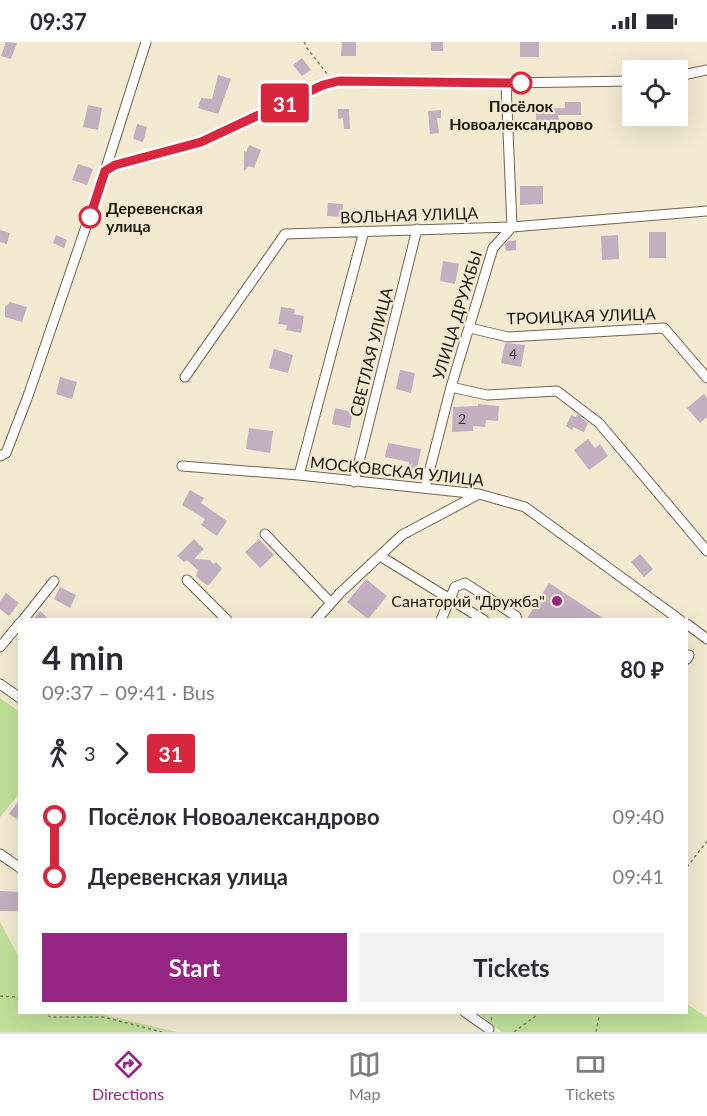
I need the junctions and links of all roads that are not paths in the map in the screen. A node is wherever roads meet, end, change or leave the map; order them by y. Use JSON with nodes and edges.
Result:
{"nodes":[{"id":1,"x":147,"y":42,"type":"edge"},
{"id":2,"x":707,"y":70,"type":"edge"},
{"id":3,"x":688,"y":73,"type":"edge"},
{"id":4,"x":622,"y":81,"type":"edge"},
{"id":5,"x":506,"y":83,"type":"junction"},
{"id":6,"x":105,"y":171,"type":"junction"},
{"id":7,"x":707,"y":211,"type":"edge"},
{"id":8,"x":513,"y":227,"type":"junction"},
{"id":9,"x":417,"y":229,"type":"junction"},
{"id":10,"x":364,"y":231,"type":"junction"},
{"id":11,"x":470,"y":328,"type":"junction"},
{"id":12,"x":185,"y":377,"type":"dead end"},
{"id":13,"x":707,"y":378,"type":"edge"},
{"id":14,"x":451,"y":387,"type":"junction"},
{"id":15,"x":0,"y":456,"type":"edge"},
{"id":16,"x":182,"y":466,"type":"dead end"},
{"id":17,"x":299,"y":475,"type":"junction"},
{"id":18,"x":354,"y":482,"type":"junction"},
{"id":19,"x":425,"y":488,"type":"junction"},
{"id":20,"x":480,"y":494,"type":"junction"},
{"id":21,"x":265,"y":534,"type":"dead end"},
{"id":22,"x":707,"y":552,"type":"edge"},
{"id":23,"x":380,"y":556,"type":"junction"},
{"id":24,"x":187,"y":580,"type":"dead end"},
{"id":25,"x":54,"y":581,"type":"dead end"},
{"id":26,"x":450,"y":598,"type":"junction"},
{"id":27,"x":331,"y":603,"type":"junction"},
{"id":28,"x":24,"y":618,"type":"edge"},
{"id":29,"x":225,"y":618,"type":"edge"},
{"id":30,"x":318,"y":618,"type":"edge"},
{"id":31,"x":442,"y":618,"type":"edge"},
{"id":32,"x":481,"y":618,"type":"edge"},
{"id":33,"x":516,"y":618,"type":"edge"},
{"id":34,"x":677,"y":618,"type":"edge"},
{"id":35,"x":18,"y":625,"type":"edge"},
{"id":36,"x":688,"y":625,"type":"edge"},
{"id":37,"x":707,"y":639,"type":"edge"},
{"id":38,"x":0,"y":647,"type":"edge"},
{"id":39,"x":0,"y":684,"type":"edge"},
{"id":40,"x":18,"y":697,"type":"edge"},
{"id":41,"x":0,"y":854,"type":"edge"},
{"id":42,"x":18,"y":867,"type":"edge"},
{"id":43,"x":468,"y":1014,"type":"edge"},
{"id":44,"x":489,"y":1029,"type":"dead end"}],
"edges":[{"from":1,"to":6,"type":"street"},
{"from":2,"to":3,"type":"street"},
{"from":4,"to":5,"type":"street"},
{"from":5,"to":6,"type":"street"},
{"from":5,"to":8,"type":"street"},
{"from":6,"to":15,"type":"street"},
{"from":7,"to":8,"type":"street","name":"ВОЛЬНАЯ УЛИЦА"},
{"from":8,"to":9,"type":"street","name":"ВОЛЬНАЯ УЛИЦА"},
{"from":8,"to":11,"type":"street","name":"УЛИЦА ДРУЖБЫ"},
{"from":9,"to":10,"type":"street","name":"ВОЛЬНАЯ УЛИЦА"},
{"from":9,"to":18,"type":"street","name":"СВЕТЛАЯ УЛИЦА"},
{"from":10,"to":12,"type":"street","name":"ВОЛЬНАЯ УЛИЦА"},
{"from":10,"to":17,"type":"street"},
{"from":11,"to":13,"type":"street","name":"ТРОИЦКАЯ УЛИЦА"},
{"from":11,"to":14,"type":"street","name":"УЛИЦА ДРУЖБЫ"},
{"from":14,"to":19,"type":"street","name":"УЛИЦА ДРУЖБЫ"},
{"from":14,"to":22,"type":"street"},
{"from":16,"to":17,"type":"street","name":"МОСКОВСКАЯ УЛИЦА"},
{"from":17,"to":18,"type":"street","name":"МОСКОВСКАЯ УЛИЦА"},
{"from":18,"to":19,"type":"street","name":"МОСКОВСКАЯ УЛИЦА"},
{"from":19,"to":20,"type":"street","name":"МОСКОВСКАЯ УЛИЦА"},
{"from":20,"to":23,"type":"street"},
{"from":20,"to":34,"type":"street","name":"МОСКОВСКАЯ УЛИЦА"},
{"from":21,"to":27,"type":"street"},
{"from":23,"to":26,"type":"street"},
{"from":23,"to":27,"type":"street"},
{"from":24,"to":29,"type":"street"},
{"from":25,"to":28,"type":"street"},
{"from":26,"to":31,"type":"street"},
{"from":26,"to":32,"type":"street"},
{"from":26,"to":33,"type":"street"},
{"from":27,"to":30,"type":"street"},
{"from":35,"to":38,"type":"street"},
{"from":36,"to":37,"type":"street"},
{"from":39,"to":40,"type":"street"},
{"from":41,"to":42,"type":"street"},
{"from":43,"to":44,"type":"street"}]}
